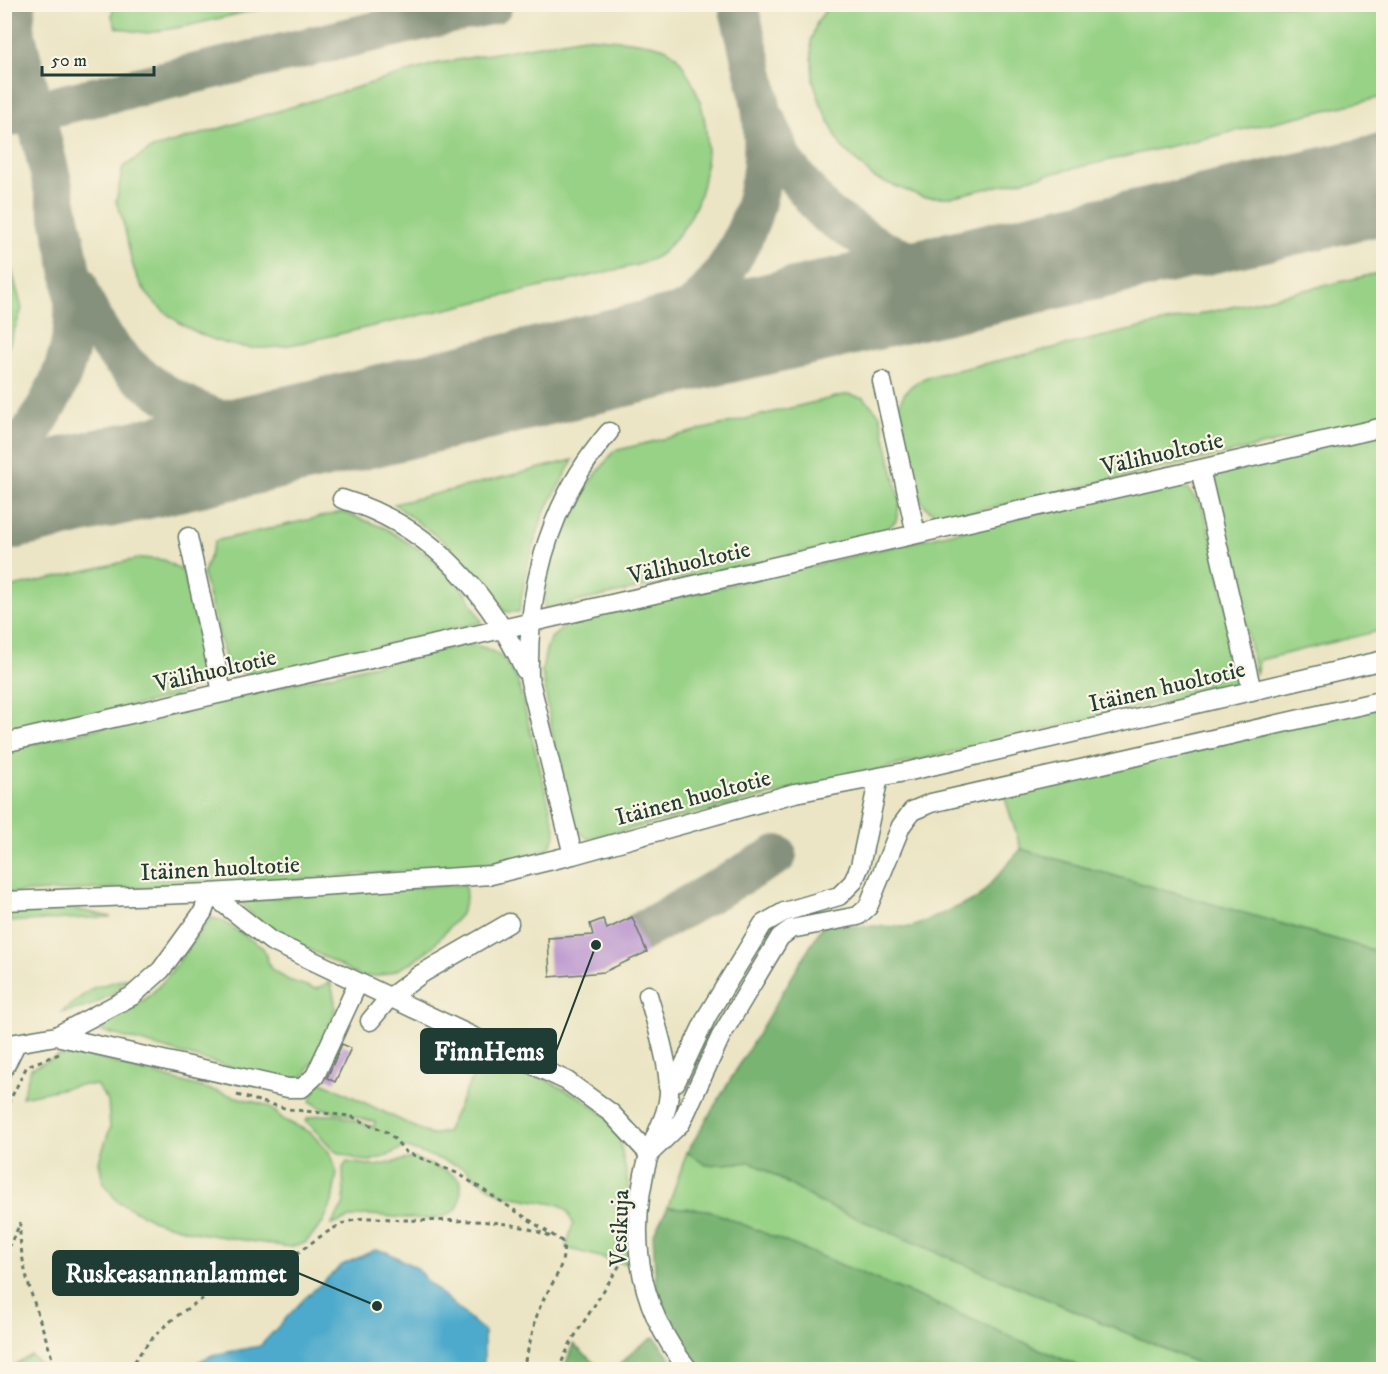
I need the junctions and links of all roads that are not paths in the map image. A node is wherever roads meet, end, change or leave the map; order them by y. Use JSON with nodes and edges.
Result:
{"nodes":[{"id":1,"x":882,"y":381,"type":"dead end"},
{"id":2,"x":1383,"y":427,"type":"edge"},
{"id":3,"x":609,"y":432,"type":"dead end"},
{"id":4,"x":1200,"y":469,"type":"junction"},
{"id":5,"x":342,"y":499,"type":"dead end"},
{"id":6,"x":916,"y":534,"type":"junction"},
{"id":7,"x":188,"y":537,"type":"dead end"},
{"id":8,"x":531,"y":623,"type":"junction"},
{"id":9,"x":503,"y":629,"type":"junction"},
{"id":10,"x":1383,"y":660,"type":"edge"},
{"id":11,"x":529,"y":677,"type":"junction"},
{"id":12,"x":1252,"y":691,"type":"junction"},
{"id":13,"x":222,"y":692,"type":"junction"},
{"id":14,"x":1383,"y":700,"type":"edge"},
{"id":15,"x":4,"y":742,"type":"edge"},
{"id":16,"x":879,"y":777,"type":"junction"},
{"id":17,"x":573,"y":855,"type":"junction"},
{"id":18,"x":210,"y":893,"type":"junction"},
{"id":19,"x":4,"y":902,"type":"edge"},
{"id":20,"x":509,"y":923,"type":"dead end"},
{"id":21,"x":358,"y":983,"type":"junction"},
{"id":22,"x":648,"y":995,"type":"dead end"},
{"id":23,"x":389,"y":998,"type":"junction"},
{"id":24,"x":370,"y":1021,"type":"dead end"},
{"id":25,"x":56,"y":1036,"type":"junction"},
{"id":26,"x":10,"y":1045,"type":"edge"},
{"id":27,"x":4,"y":1068,"type":"edge"},
{"id":28,"x":668,"y":1087,"type":"junction"},
{"id":29,"x":649,"y":1154,"type":"junction"},
{"id":30,"x":689,"y":1370,"type":"edge"}],
"edges":[{"from":1,"to":6,"type":"lane"},
{"from":2,"to":4,"type":"lane","name":"Välihuoltotie"},
{"from":3,"to":8,"type":"lane"},
{"from":4,"to":6,"type":"lane","name":"Välihuoltotie"},
{"from":4,"to":12,"type":"lane"},
{"from":5,"to":9,"type":"lane"},
{"from":6,"to":8,"type":"lane","name":"Välihuoltotie"},
{"from":7,"to":13,"type":"lane"},
{"from":8,"to":9,"type":"lane","name":"Välihuoltotie"},
{"from":8,"to":11,"type":"lane"},
{"from":9,"to":11,"type":"lane"},
{"from":9,"to":13,"type":"lane","name":"Välihuoltotie"},
{"from":10,"to":12,"type":"lane","name":"Itäinen huoltotie"},
{"from":11,"to":17,"type":"lane"},
{"from":12,"to":16,"type":"lane","name":"Itäinen huoltotie"},
{"from":13,"to":15,"type":"lane","name":"Välihuoltotie"},
{"from":14,"to":29,"type":"lane"},
{"from":16,"to":17,"type":"lane","name":"Itäinen huoltotie"},
{"from":16,"to":28,"type":"lane"},
{"from":17,"to":18,"type":"lane","name":"Itäinen huoltotie"},
{"from":18,"to":19,"type":"lane","name":"Itäinen huoltotie"},
{"from":18,"to":21,"type":"lane"},
{"from":18,"to":25,"type":"lane"},
{"from":20,"to":23,"type":"lane"},
{"from":21,"to":23,"type":"lane"},
{"from":21,"to":25,"type":"lane"},
{"from":22,"to":28,"type":"lane"},
{"from":23,"to":24,"type":"lane"},
{"from":23,"to":29,"type":"lane"},
{"from":25,"to":26,"type":"lane"},
{"from":26,"to":27,"type":"lane"},
{"from":28,"to":29,"type":"lane","name":"Vesikuja"},
{"from":29,"to":30,"type":"lane","name":"Vesikuja"}]}
